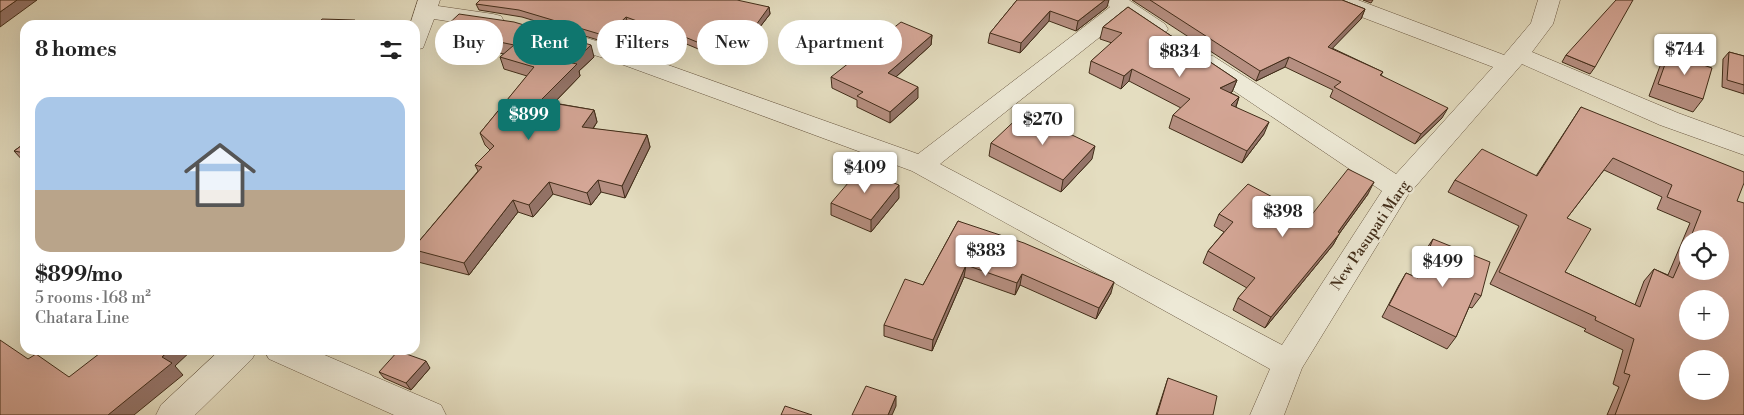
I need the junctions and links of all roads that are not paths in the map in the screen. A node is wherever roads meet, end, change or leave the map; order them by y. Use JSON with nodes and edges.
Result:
{"nodes":[{"id":1,"x":1338,"y":0,"type":"edge"},
{"id":2,"x":1549,"y":0,"type":"edge"},
{"id":3,"x":1119,"y":3,"type":"edge"},
{"id":4,"x":427,"y":6,"type":"edge"},
{"id":5,"x":420,"y":28,"type":"edge"},
{"id":6,"x":1514,"y":60,"type":"junction"},
{"id":7,"x":1744,"y":146,"type":"edge"},
{"id":8,"x":921,"y":165,"type":"junction"},
{"id":9,"x":1398,"y":188,"type":"junction"},
{"id":10,"x":236,"y":355,"type":"edge"},
{"id":11,"x":291,"y":355,"type":"edge"},
{"id":12,"x":1288,"y":363,"type":"junction"},
{"id":13,"x":173,"y":415,"type":"edge"},
{"id":14,"x":429,"y":415,"type":"edge"},
{"id":15,"x":1267,"y":415,"type":"edge"}],
"edges":[{"from":1,"to":6,"type":"street"},
{"from":2,"to":6,"type":"street","name":"New Pasupati Marg"},
{"from":3,"to":8,"type":"street"},
{"from":3,"to":9,"type":"street"},
{"from":4,"to":5,"type":"street"},
{"from":4,"to":8,"type":"street"},
{"from":6,"to":7,"type":"street"},
{"from":6,"to":9,"type":"street","name":"New Pasupati Marg"},
{"from":8,"to":12,"type":"street"},
{"from":9,"to":12,"type":"street","name":"New Pasupati Marg"},
{"from":10,"to":13,"type":"street"},
{"from":11,"to":14,"type":"street"},
{"from":12,"to":15,"type":"street","name":"New Pasupati Marg"}]}
